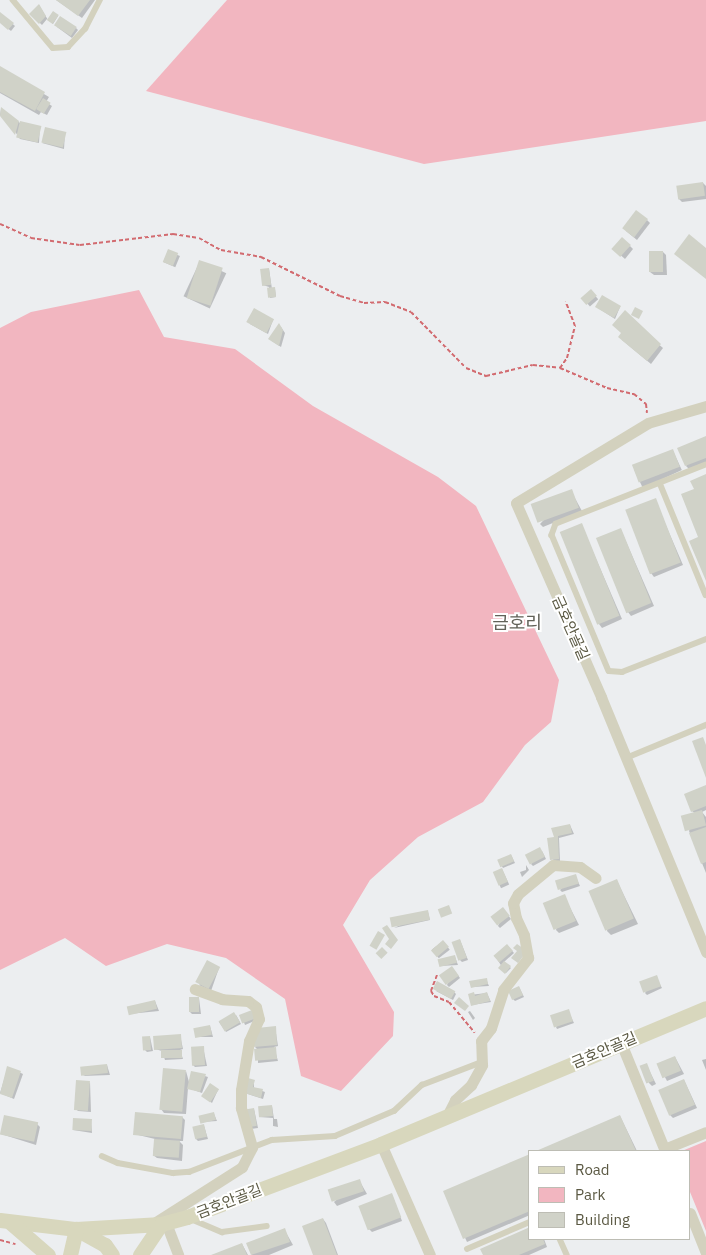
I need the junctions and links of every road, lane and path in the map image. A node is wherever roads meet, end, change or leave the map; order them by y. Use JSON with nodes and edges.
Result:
{"nodes":[{"id":1,"x":12,"y":0,"type":"edge"},
{"id":2,"x":100,"y":0,"type":"edge"},
{"id":3,"x":0,"y":224,"type":"edge"},
{"id":4,"x":566,"y":302,"type":"dead end"},
{"id":5,"x":560,"y":368,"type":"junction"},
{"id":6,"x":706,"y":406,"type":"edge"},
{"id":7,"x":648,"y":423,"type":"junction"},
{"id":8,"x":706,"y":465,"type":"edge"},
{"id":9,"x":660,"y":483,"type":"junction"},
{"id":10,"x":706,"y":596,"type":"edge"},
{"id":11,"x":706,"y":639,"type":"edge"},
{"id":12,"x":706,"y":725,"type":"edge"},
{"id":13,"x":626,"y":758,"type":"junction"},
{"id":14,"x":596,"y":878,"type":"dead end"},
{"id":15,"x":706,"y":952,"type":"edge"},
{"id":16,"x":437,"y":975,"type":"dead end"},
{"id":17,"x":195,"y":989,"type":"dead end"},
{"id":18,"x":706,"y":1008,"type":"edge"},
{"id":19,"x":481,"y":1041,"type":"junction"},
{"id":20,"x":621,"y":1042,"type":"junction"},
{"id":21,"x":482,"y":1062,"type":"junction"},
{"id":22,"x":447,"y":1116,"type":"junction"},
{"id":23,"x":706,"y":1132,"type":"edge"},
{"id":24,"x":382,"y":1144,"type":"junction"},
{"id":25,"x":252,"y":1148,"type":"junction"},
{"id":26,"x":664,"y":1150,"type":"edge"},
{"id":27,"x":102,"y":1156,"type":"dead end"},
{"id":28,"x":691,"y":1215,"type":"edge"},
{"id":29,"x":187,"y":1217,"type":"junction"},
{"id":30,"x":6,"y":1222,"type":"edge"},
{"id":31,"x":528,"y":1223,"type":"edge"},
{"id":32,"x":160,"y":1224,"type":"junction"},
{"id":33,"x":267,"y":1226,"type":"dead end"},
{"id":34,"x":76,"y":1229,"type":"junction"},
{"id":35,"x":560,"y":1240,"type":"edge"},
{"id":36,"x":467,"y":1249,"type":"dead end"},
{"id":37,"x":706,"y":1253,"type":"edge"},
{"id":38,"x":48,"y":1255,"type":"edge"},
{"id":39,"x":70,"y":1255,"type":"edge"},
{"id":40,"x":112,"y":1255,"type":"edge"},
{"id":41,"x":140,"y":1255,"type":"edge"},
{"id":42,"x":178,"y":1255,"type":"edge"},
{"id":43,"x":430,"y":1255,"type":"edge"},
{"id":44,"x":567,"y":1255,"type":"edge"}],
"edges":[{"from":1,"to":2,"type":"lane"},
{"from":3,"to":5,"type":"path"},
{"from":4,"to":5,"type":"path"},
{"from":5,"to":7,"type":"path"},
{"from":6,"to":7,"type":"street","name":"금호안골길"},
{"from":7,"to":13,"type":"street","name":"금호안골길"},
{"from":8,"to":9,"type":"lane"},
{"from":9,"to":10,"type":"lane"},
{"from":9,"to":11,"type":"lane"},
{"from":12,"to":13,"type":"lane"},
{"from":13,"to":15,"type":"street","name":"금호안골길"},
{"from":14,"to":19,"type":"street"},
{"from":16,"to":19,"type":"path"},
{"from":17,"to":25,"type":"street"},
{"from":18,"to":20,"type":"street","name":"금호안골길"},
{"from":19,"to":21,"type":"street"},
{"from":20,"to":22,"type":"street","name":"금호안골길"},
{"from":20,"to":26,"type":"street"},
{"from":21,"to":22,"type":"street"},
{"from":21,"to":25,"type":"lane"},
{"from":22,"to":24,"type":"street","name":"금호안골길"},
{"from":23,"to":26,"type":"street"},
{"from":24,"to":29,"type":"street","name":"금호안골길"},
{"from":24,"to":43,"type":"street"},
{"from":25,"to":27,"type":"lane"},
{"from":25,"to":32,"type":"street"},
{"from":28,"to":37,"type":"street"},
{"from":29,"to":32,"type":"street","name":"금호안골길"},
{"from":29,"to":33,"type":"lane"},
{"from":30,"to":34,"type":"street","name":"금호안골길"},
{"from":30,"to":38,"type":"street"},
{"from":31,"to":36,"type":"lane"},
{"from":32,"to":34,"type":"street","name":"금호안골길"},
{"from":32,"to":41,"type":"street"},
{"from":32,"to":42,"type":"street"},
{"from":34,"to":39,"type":"street"},
{"from":34,"to":40,"type":"street"},
{"from":35,"to":44,"type":"lane"}]}
